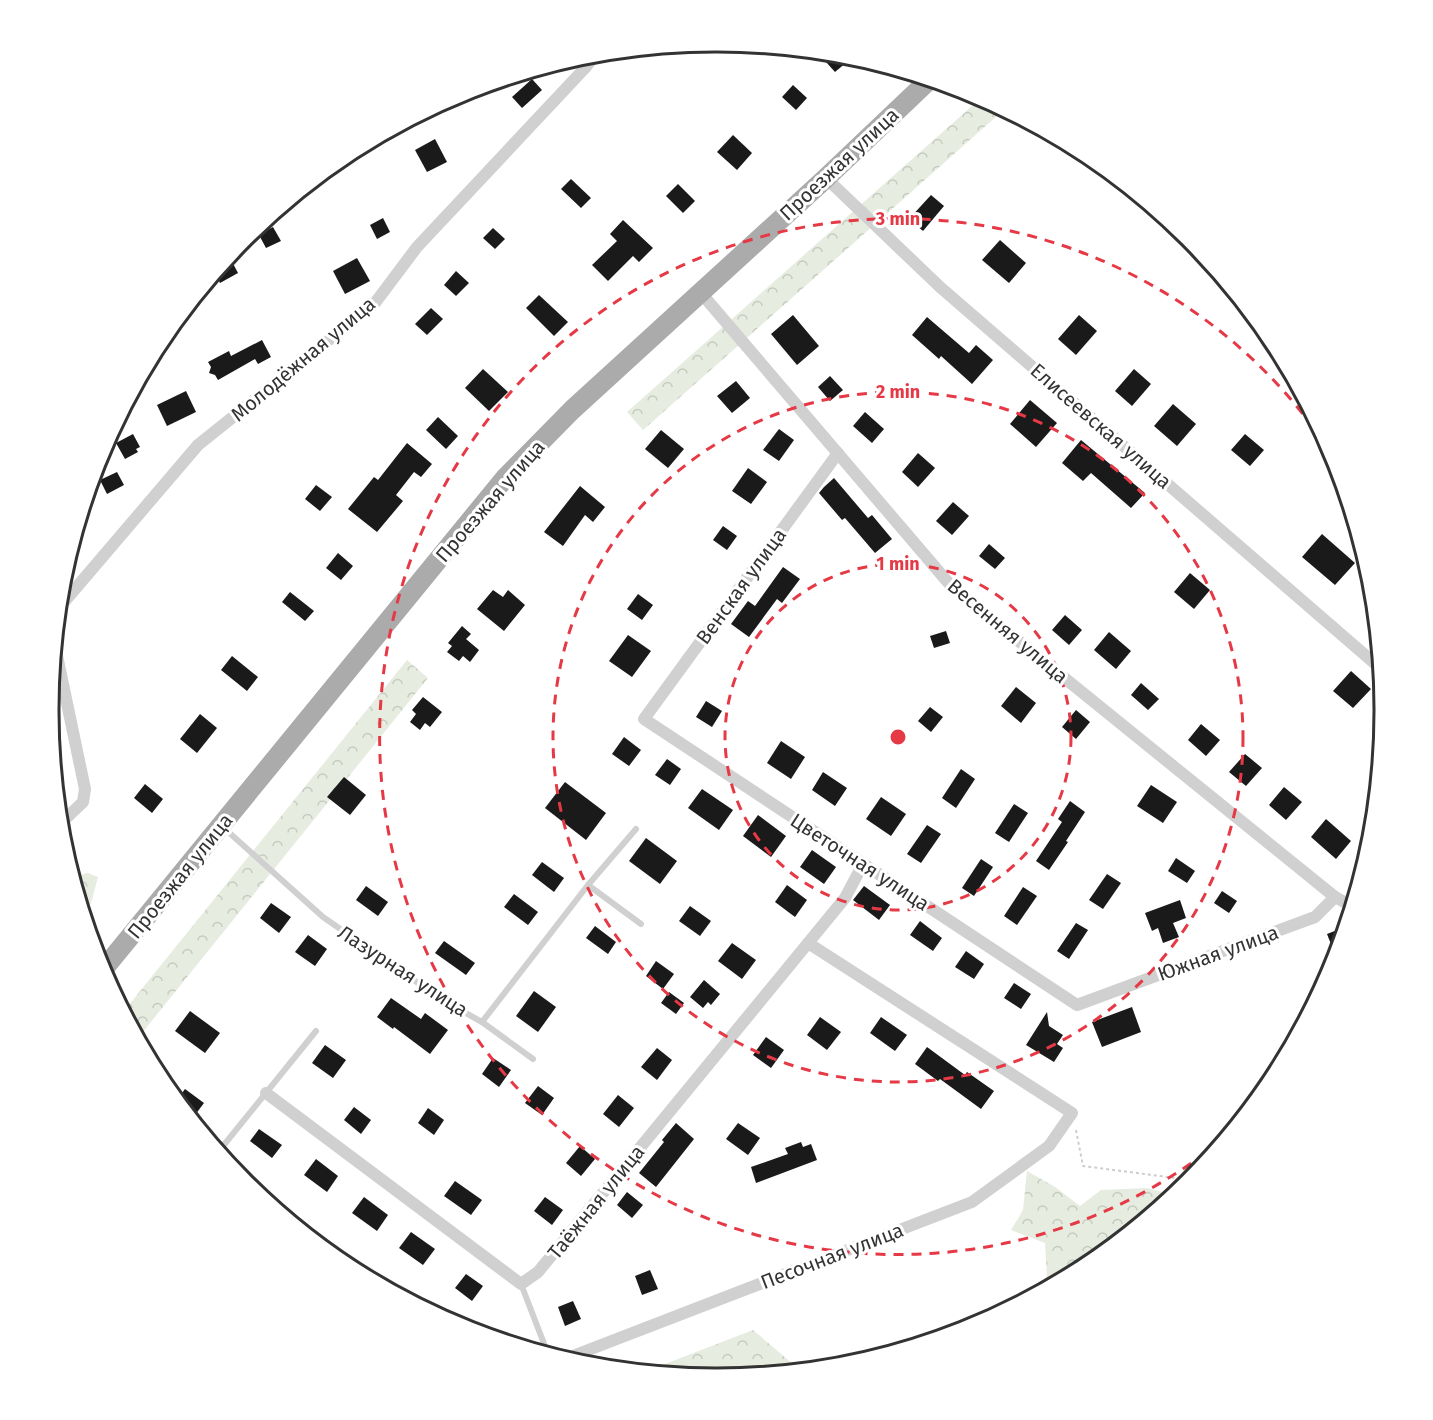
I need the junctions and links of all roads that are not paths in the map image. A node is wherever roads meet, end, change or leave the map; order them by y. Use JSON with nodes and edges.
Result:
{"nodes":[{"id":1,"x":587,"y":65,"type":"edge"},
{"id":2,"x":923,"y":86,"type":"edge"},
{"id":3,"x":826,"y":178,"type":"junction"},
{"id":4,"x":701,"y":292,"type":"junction"},
{"id":5,"x":838,"y":453,"type":"junction"},
{"id":6,"x":70,"y":595,"type":"edge"},
{"id":7,"x":1372,"y":661,"type":"edge"},
{"id":8,"x":60,"y":670,"type":"edge"},
{"id":9,"x":644,"y":719,"type":"joint"},
{"id":10,"x":68,"y":816,"type":"edge"},
{"id":11,"x":222,"y":825,"type":"junction"},
{"id":12,"x":636,"y":829,"type":"dead end"},
{"id":13,"x":863,"y":864,"type":"junction"},
{"id":14,"x":588,"y":885,"type":"junction"},
{"id":15,"x":1335,"y":897,"type":"junction"},
{"id":16,"x":1345,"y":902,"type":"edge"},
{"id":17,"x":642,"y":924,"type":"dead end"},
{"id":18,"x":808,"y":943,"type":"junction"},
{"id":19,"x":109,"y":962,"type":"edge"},
{"id":20,"x":1077,"y":1005,"type":"joint"},
{"id":21,"x":482,"y":1022,"type":"junction"},
{"id":22,"x":316,"y":1031,"type":"dead end"},
{"id":23,"x":533,"y":1059,"type":"dead end"},
{"id":24,"x":266,"y":1093,"type":"junction"},
{"id":25,"x":223,"y":1146,"type":"edge"},
{"id":26,"x":521,"y":1284,"type":"junction"},
{"id":27,"x":544,"y":1345,"type":"edge"},
{"id":28,"x":580,"y":1353,"type":"edge"}],
"edges":[{"from":1,"to":6,"type":"street","name":"Молодёжная улица"},
{"from":2,"to":3,"type":"main road","name":"Проезжая улица"},
{"from":3,"to":4,"type":"main road","name":"Проезжая улица"},
{"from":3,"to":7,"type":"street","name":"Елисеевская улица"},
{"from":4,"to":5,"type":"street","name":"Весенняя улица"},
{"from":4,"to":11,"type":"main road","name":"Проезжая улица"},
{"from":5,"to":9,"type":"street","name":"Венская улица"},
{"from":5,"to":15,"type":"street","name":"Весенняя улица"},
{"from":8,"to":10,"type":"street"},
{"from":9,"to":13,"type":"street","name":"Цветочная улица"},
{"from":11,"to":19,"type":"main road","name":"Проезжая улица"},
{"from":11,"to":21,"type":"lane","name":"Лазурная улица"},
{"from":12,"to":14,"type":"lane","name":"Лазурная улица"},
{"from":13,"to":18,"type":"street","name":"Таёжная улица"},
{"from":13,"to":20,"type":"street","name":"Цветочная улица"},
{"from":14,"to":17,"type":"lane"},
{"from":14,"to":21,"type":"lane","name":"Лазурная улица"},
{"from":15,"to":16,"type":"street"},
{"from":15,"to":20,"type":"street","name":"Южная улица"},
{"from":18,"to":26,"type":"street","name":"Таёжная улица"},
{"from":18,"to":28,"type":"street","name":"Песочная улица"},
{"from":21,"to":23,"type":"lane"},
{"from":22,"to":24,"type":"lane"},
{"from":24,"to":25,"type":"lane"},
{"from":24,"to":26,"type":"street"},
{"from":26,"to":27,"type":"lane"}]}
